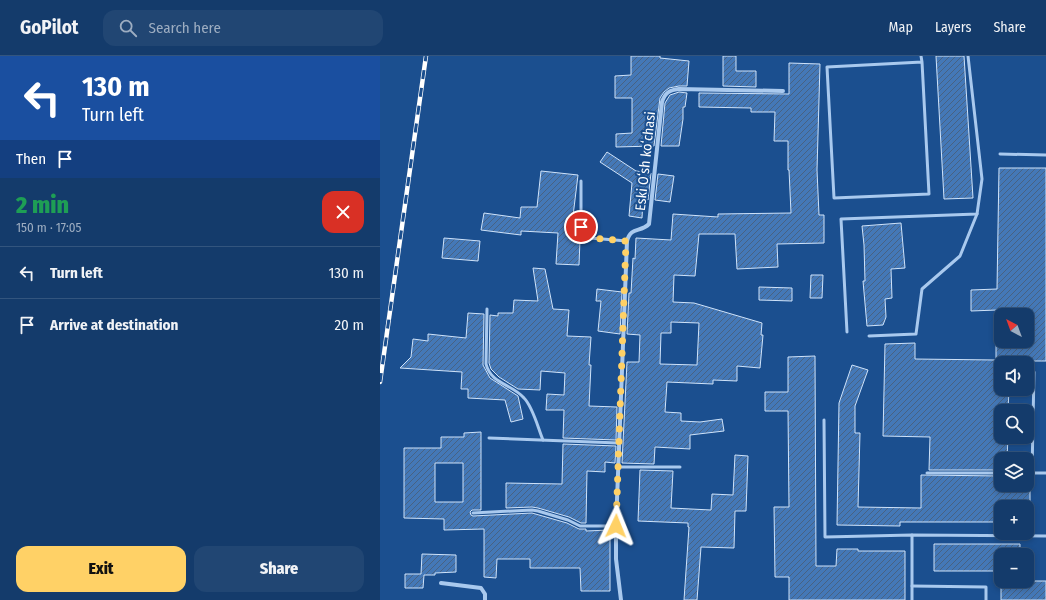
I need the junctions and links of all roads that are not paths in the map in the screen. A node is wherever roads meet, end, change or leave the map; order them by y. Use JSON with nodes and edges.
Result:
{"nodes":[{"id":1,"x":921,"y":56,"type":"edge"},
{"id":2,"x":968,"y":56,"type":"edge"},
{"id":3,"x":922,"y":62,"type":"junction"},
{"id":4,"x":782,"y":91,"type":"dead end"},
{"id":5,"x":1000,"y":154,"type":"dead end"},
{"id":6,"x":1046,"y":155,"type":"edge"},
{"id":7,"x":581,"y":182,"type":"dead end"},
{"id":8,"x":978,"y":214,"type":"junction"},
{"id":9,"x":626,"y":241,"type":"junction"},
{"id":10,"x":486,"y":309,"type":"dead end"},
{"id":11,"x":847,"y":332,"type":"dead end"},
{"id":12,"x":869,"y":336,"type":"dead end"},
{"id":13,"x":1034,"y":396,"type":"edge"},
{"id":14,"x":824,"y":420,"type":"dead end"},
{"id":15,"x":489,"y":438,"type":"dead end"},
{"id":16,"x":543,"y":440,"type":"junction"},
{"id":17,"x":618,"y":444,"type":"junction"},
{"id":18,"x":1032,"y":452,"type":"edge"},
{"id":19,"x":618,"y":467,"type":"junction"},
{"id":20,"x":680,"y":467,"type":"dead end"},
{"id":21,"x":927,"y":473,"type":"dead end"},
{"id":22,"x":994,"y":473,"type":"edge"},
{"id":23,"x":1034,"y":473,"type":"edge"},
{"id":24,"x":1046,"y":473,"type":"edge"},
{"id":25,"x":473,"y":513,"type":"dead end"},
{"id":26,"x":616,"y":526,"type":"junction"},
{"id":27,"x":912,"y":535,"type":"junction"},
{"id":28,"x":1046,"y":536,"type":"edge"},
{"id":29,"x":441,"y":583,"type":"dead end"},
{"id":30,"x":912,"y":586,"type":"junction"},
{"id":31,"x":484,"y":600,"type":"edge"},
{"id":32,"x":621,"y":600,"type":"edge"},
{"id":33,"x":912,"y":600,"type":"edge"},
{"id":34,"x":986,"y":600,"type":"edge"}],
"edges":[{"from":1,"to":3,"type":"lane"},
{"from":2,"to":8,"type":"lane"},
{"from":3,"to":3,"type":"lane"},
{"from":4,"to":9,"type":"street","name":"Eski Oʻsh koʻchasi"},
{"from":5,"to":6,"type":"lane"},
{"from":7,"to":9,"type":"lane"},
{"from":8,"to":11,"type":"lane"},
{"from":8,"to":12,"type":"lane"},
{"from":9,"to":17,"type":"street"},
{"from":10,"to":16,"type":"lane"},
{"from":13,"to":18,"type":"lane"},
{"from":14,"to":27,"type":"lane"},
{"from":15,"to":16,"type":"lane"},
{"from":16,"to":17,"type":"lane"},
{"from":17,"to":19,"type":"street"},
{"from":19,"to":20,"type":"lane"},
{"from":19,"to":26,"type":"street"},
{"from":21,"to":22,"type":"lane"},
{"from":23,"to":24,"type":"lane"},
{"from":25,"to":26,"type":"lane"},
{"from":26,"to":32,"type":"street"},
{"from":27,"to":28,"type":"lane"},
{"from":27,"to":30,"type":"lane"},
{"from":29,"to":31,"type":"street"},
{"from":30,"to":33,"type":"lane"},
{"from":30,"to":34,"type":"lane"}]}
